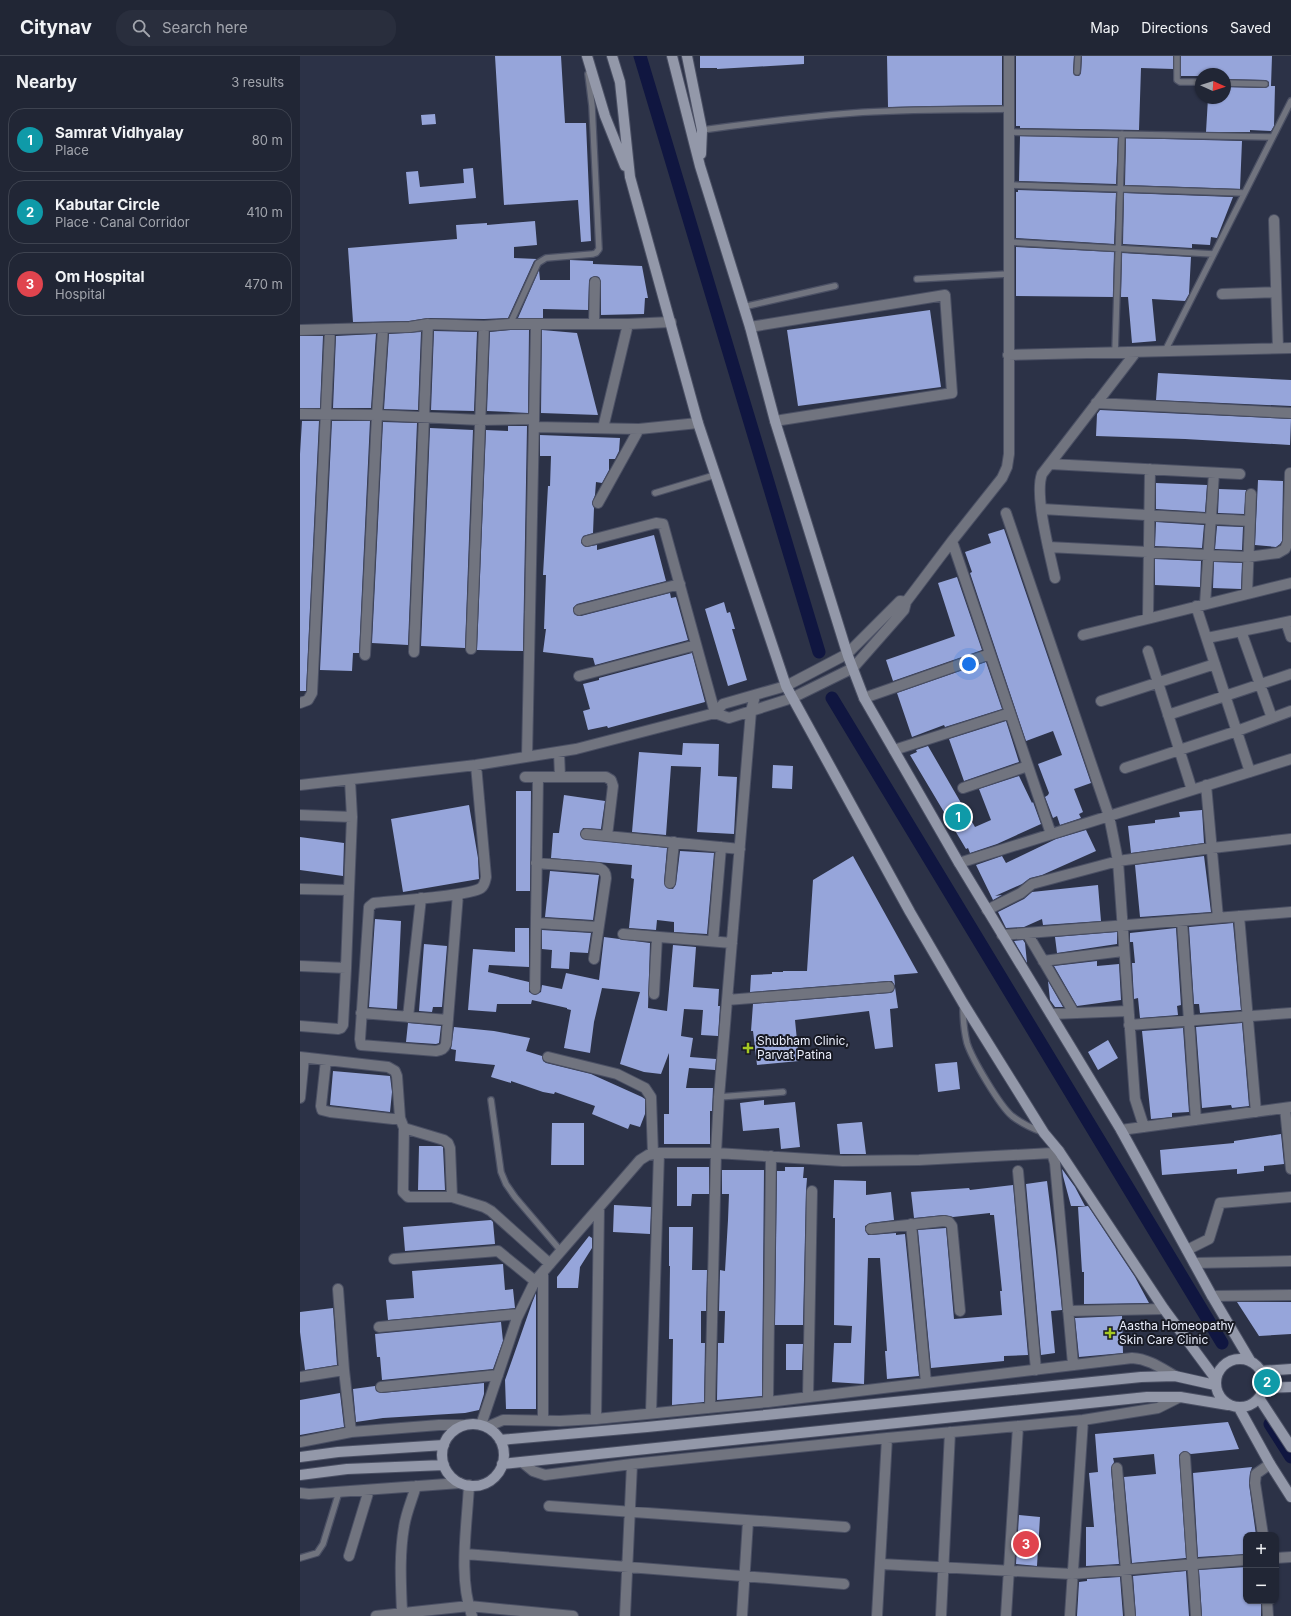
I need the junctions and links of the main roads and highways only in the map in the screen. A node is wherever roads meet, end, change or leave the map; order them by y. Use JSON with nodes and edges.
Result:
{"nodes":[{"id":1,"x":587,"y":56,"type":"edge"},
{"id":2,"x":612,"y":56,"type":"edge"},
{"id":3,"x":672,"y":56,"type":"edge"},
{"id":4,"x":687,"y":56,"type":"edge"},
{"id":5,"x":700,"y":166,"type":"junction"},
{"id":6,"x":630,"y":177,"type":"junction"},
{"id":7,"x":1251,"y":1362,"type":"junction"},
{"id":8,"x":1291,"y":1369,"type":"edge"},
{"id":9,"x":1261,"y":1371,"type":"junction"},
{"id":10,"x":1215,"y":1381,"type":"junction"},
{"id":11,"x":1291,"y":1387,"type":"edge"},
{"id":12,"x":1264,"y":1388,"type":"junction"},
{"id":13,"x":1259,"y":1398,"type":"junction"},
{"id":14,"x":1228,"y":1405,"type":"junction"},
{"id":15,"x":1240,"y":1408,"type":"junction"},
{"id":16,"x":500,"y":1440,"type":"junction"},
{"id":17,"x":444,"y":1445,"type":"junction"},
{"id":18,"x":1291,"y":1447,"type":"edge"},
{"id":19,"x":300,"y":1456,"type":"edge"},
{"id":20,"x":502,"y":1464,"type":"junction"},
{"id":21,"x":444,"y":1465,"type":"junction"},
{"id":22,"x":300,"y":1475,"type":"edge"},
{"id":23,"x":1291,"y":1497,"type":"edge"}],
"edges":[{"from":1,"to":6,"type":"main road"},
{"from":2,"to":6,"type":"main road"},
{"from":3,"to":5,"type":"main road"},
{"from":4,"to":5,"type":"main road"},
{"from":5,"to":7,"type":"main road"},
{"from":6,"to":10,"type":"main road"},
{"from":7,"to":9,"type":"main road"},
{"from":7,"to":10,"type":"main road"},
{"from":8,"to":9,"type":"main road"},
{"from":9,"to":12,"type":"main road"},
{"from":10,"to":14,"type":"main road"},
{"from":10,"to":16,"type":"main road"},
{"from":11,"to":12,"type":"main road"},
{"from":12,"to":13,"type":"main road"},
{"from":13,"to":15,"type":"main road"},
{"from":13,"to":18,"type":"main road"},
{"from":14,"to":15,"type":"main road"},
{"from":14,"to":20,"type":"main road"},
{"from":15,"to":23,"type":"main road"},
{"from":16,"to":17,"type":"main road"},
{"from":16,"to":20,"type":"main road"},
{"from":17,"to":19,"type":"main road"},
{"from":17,"to":21,"type":"main road"},
{"from":20,"to":21,"type":"main road"},
{"from":21,"to":22,"type":"main road"}]}
